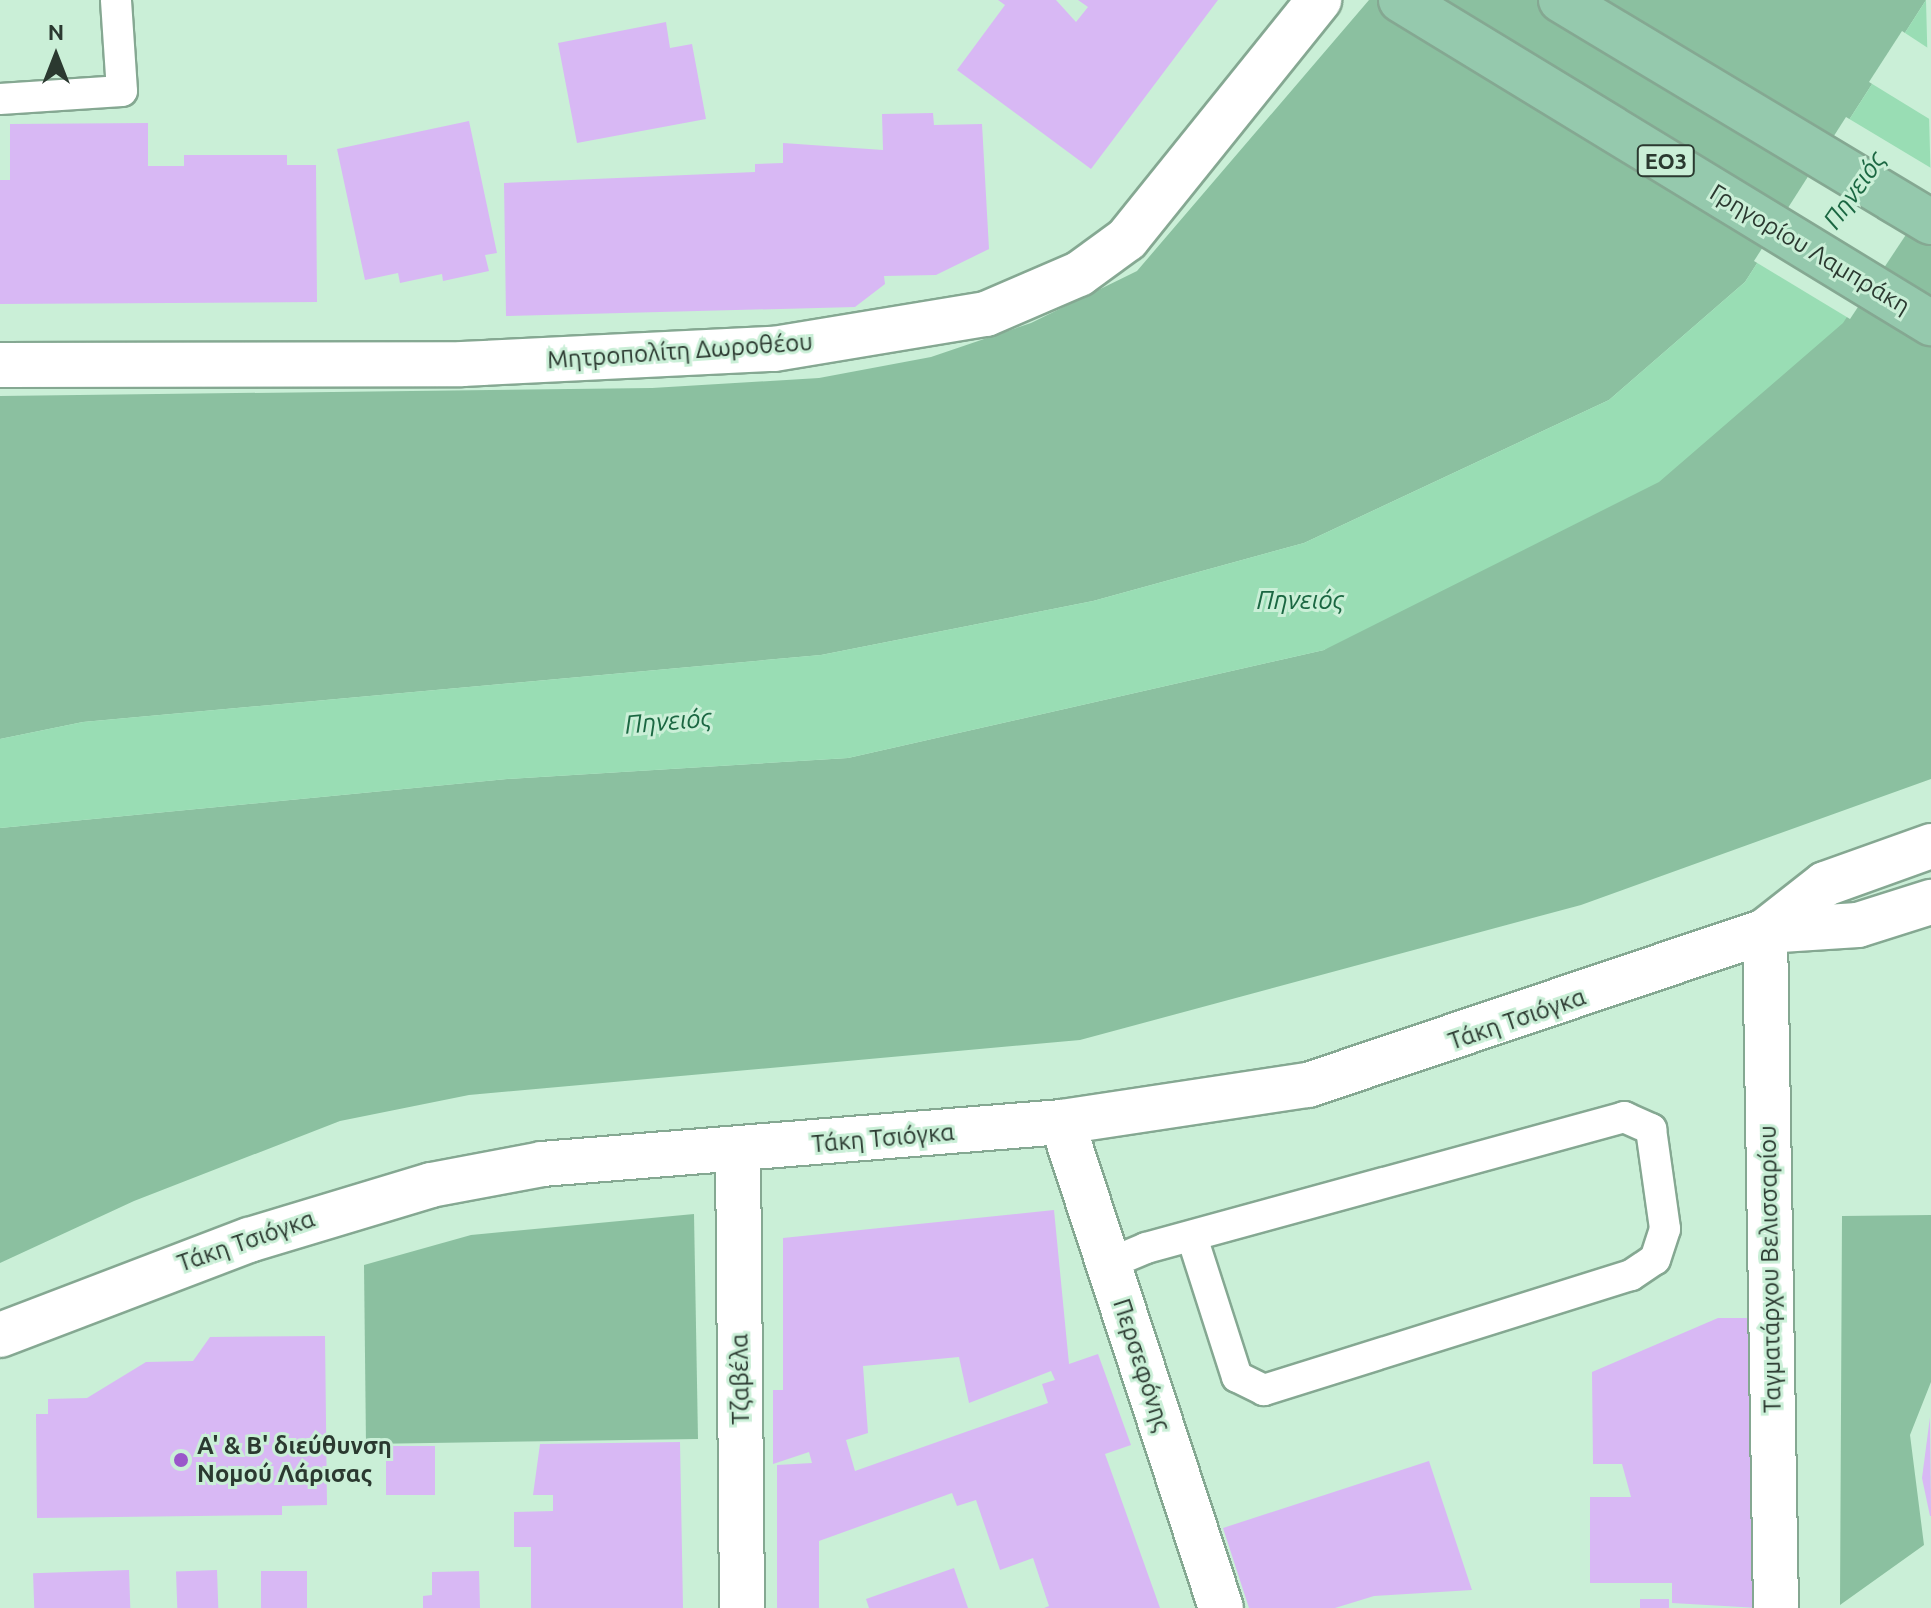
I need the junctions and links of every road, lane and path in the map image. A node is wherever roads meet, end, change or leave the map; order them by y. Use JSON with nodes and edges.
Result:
{"nodes":[{"id":1,"x":116,"y":0,"type":"edge"},
{"id":2,"x":1319,"y":0,"type":"edge"},
{"id":3,"x":1401,"y":0,"type":"edge"},
{"id":4,"x":1561,"y":0,"type":"edge"},
{"id":5,"x":0,"y":99,"type":"edge"},
{"id":6,"x":1931,"y":222,"type":"edge"},
{"id":7,"x":1931,"y":323,"type":"edge"},
{"id":8,"x":0,"y":365,"type":"edge"},
{"id":9,"x":1931,"y":846,"type":"edge"},
{"id":10,"x":1931,"y":902,"type":"edge"},
{"id":11,"x":1765,"y":931,"type":"junction"},
{"id":12,"x":1062,"y":1122,"type":"junction"},
{"id":13,"x":738,"y":1150,"type":"junction"},
{"id":14,"x":1192,"y":1237,"type":"junction"},
{"id":15,"x":1108,"y":1264,"type":"junction"},
{"id":16,"x":0,"y":1335,"type":"edge"},
{"id":17,"x":742,"y":1608,"type":"edge"},
{"id":18,"x":1221,"y":1608,"type":"edge"},
{"id":19,"x":1776,"y":1608,"type":"edge"}],
"edges":[{"from":1,"to":5,"type":"lane"},
{"from":2,"to":8,"type":"street","name":"Μητροπολίτη Δωροθέου"},
{"from":3,"to":7,"type":"main road","name":"Γρηγορίου Λαμπράκη","number":"ΕΟ3"},
{"from":4,"to":6,"type":"main road"},
{"from":9,"to":11,"type":"street","name":"Τάκη Τσιόγκα"},
{"from":10,"to":11,"type":"street","name":"Τάκη Τσιόγκα"},
{"from":11,"to":12,"type":"street","name":"Τάκη Τσιόγκα"},
{"from":11,"to":19,"type":"street","name":"Ταγματάρχου Βελισσαρίου"},
{"from":12,"to":13,"type":"street","name":"Τάκη Τσιόγκα"},
{"from":12,"to":15,"type":"street","name":"Περσεφόνης"},
{"from":13,"to":16,"type":"street","name":"Τάκη Τσιόγκα"},
{"from":13,"to":17,"type":"street","name":"Τζαβέλα"},
{"from":14,"to":14,"type":"lane"},
{"from":14,"to":15,"type":"lane"},
{"from":15,"to":18,"type":"street","name":"Περσεφόνης"}]}
